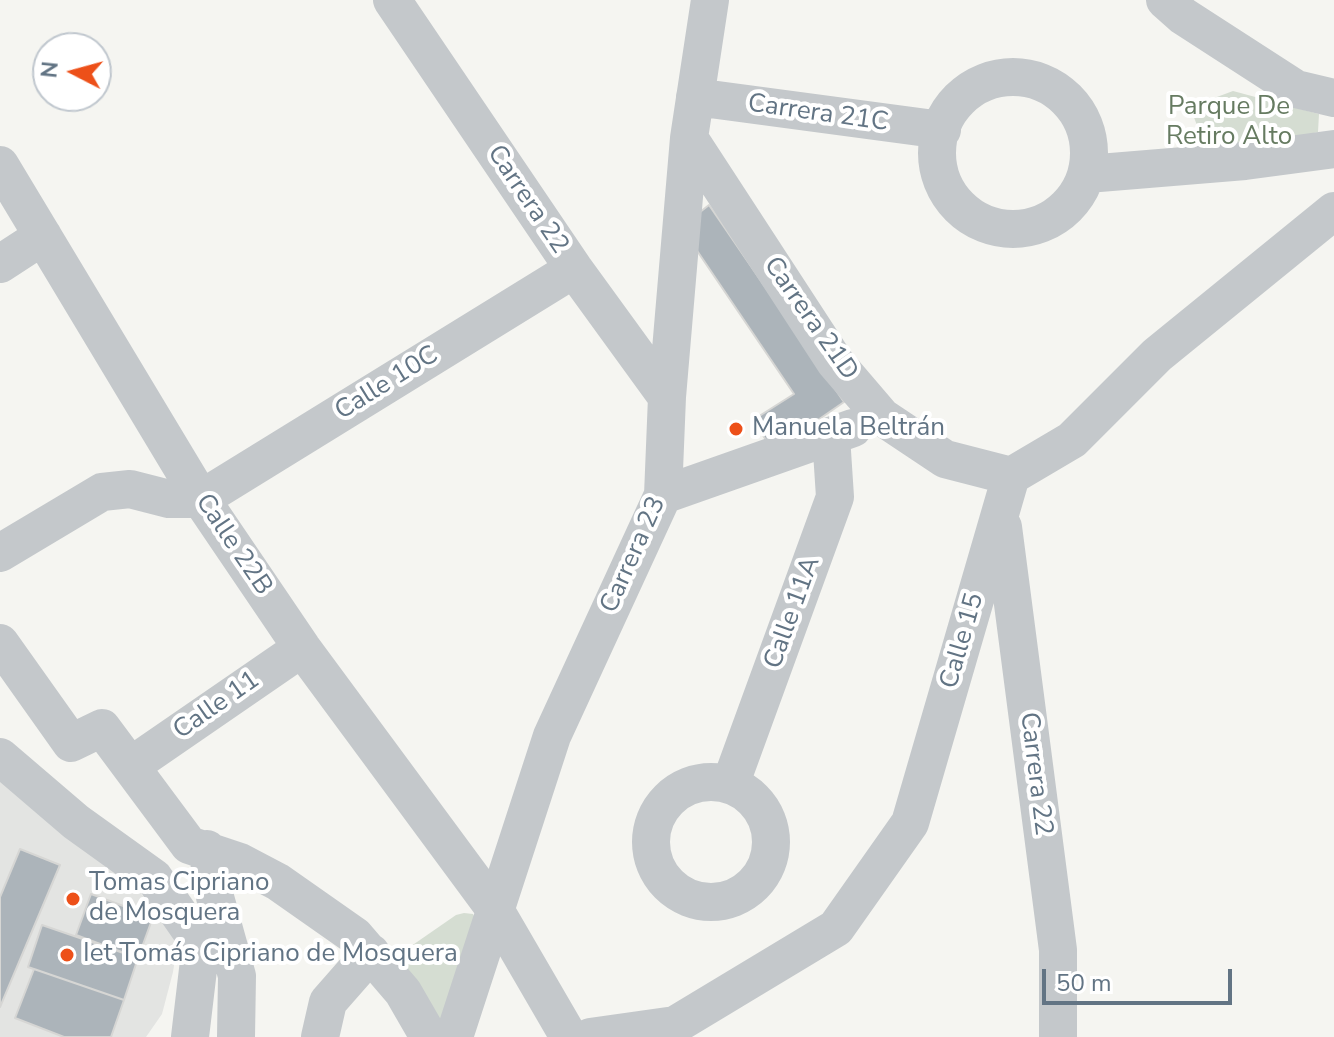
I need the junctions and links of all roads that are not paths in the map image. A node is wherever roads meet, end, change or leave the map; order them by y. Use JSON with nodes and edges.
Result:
{"nodes":[{"id":1,"x":710,"y":0,"type":"edge"},
{"id":2,"x":1165,"y":0,"type":"edge"},
{"id":3,"x":400,"y":3,"type":"edge"},
{"id":4,"x":695,"y":97,"type":"junction"},
{"id":5,"x":1334,"y":98,"type":"edge"},
{"id":6,"x":942,"y":130,"type":"junction"},
{"id":7,"x":689,"y":138,"type":"junction"},
{"id":8,"x":1334,"y":149,"type":"edge"},
{"id":9,"x":0,"y":165,"type":"edge"},
{"id":10,"x":1087,"y":174,"type":"junction"},
{"id":11,"x":1334,"y":211,"type":"edge"},
{"id":12,"x":43,"y":236,"type":"junction"},
{"id":13,"x":0,"y":264,"type":"edge"},
{"id":14,"x":574,"y":269,"type":"junction"},
{"id":15,"x":667,"y":397,"type":"junction"},
{"id":16,"x":882,"y":417,"type":"junction"},
{"id":17,"x":831,"y":436,"type":"junction"},
{"id":18,"x":1011,"y":476,"type":"junction"},
{"id":19,"x":663,"y":495,"type":"junction"},
{"id":20,"x":201,"y":499,"type":"junction"},
{"id":21,"x":1001,"y":512,"type":"junction"},
{"id":22,"x":0,"y":553,"type":"edge"},
{"id":23,"x":0,"y":643,"type":"edge"},
{"id":24,"x":302,"y":648,"type":"junction"},
{"id":25,"x":0,"y":757,"type":"edge"},
{"id":26,"x":132,"y":765,"type":"junction"},
{"id":27,"x":730,"y":785,"type":"dead end"},
{"id":28,"x":207,"y":849,"type":"junction"},
{"id":29,"x":494,"y":908,"type":"junction"},
{"id":30,"x":371,"y":953,"type":"junction"},
{"id":31,"x":190,"y":1037,"type":"edge"},
{"id":32,"x":236,"y":1037,"type":"edge"},
{"id":33,"x":320,"y":1037,"type":"edge"},
{"id":34,"x":429,"y":1037,"type":"edge"},
{"id":35,"x":454,"y":1037,"type":"edge"},
{"id":36,"x":569,"y":1037,"type":"edge"},
{"id":37,"x":590,"y":1037,"type":"edge"},
{"id":38,"x":1058,"y":1037,"type":"edge"}],
"edges":[{"from":1,"to":4,"type":"street","name":"Carrera 23"},
{"from":2,"to":5,"type":"street"},
{"from":3,"to":14,"type":"street","name":"Carrera 22"},
{"from":4,"to":6,"type":"street","name":"Carrera 21C"},
{"from":4,"to":7,"type":"street","name":"Carrera 23"},
{"from":6,"to":10,"type":"street"},
{"from":6,"to":10,"type":"street"},
{"from":7,"to":15,"type":"street","name":"Carrera 23"},
{"from":7,"to":16,"type":"street","name":"Carrera 21D"},
{"from":8,"to":10,"type":"street"},
{"from":9,"to":12,"type":"street","name":"Calle 22B"},
{"from":11,"to":18,"type":"street"},
{"from":12,"to":13,"type":"street"},
{"from":12,"to":20,"type":"street","name":"Calle 22B"},
{"from":14,"to":15,"type":"street","name":"Carrera 22"},
{"from":14,"to":20,"type":"street","name":"Calle 10C"},
{"from":15,"to":19,"type":"street","name":"Carrera 23"},
{"from":16,"to":17,"type":"street"},
{"from":16,"to":18,"type":"street","name":"Carrera 21D"},
{"from":17,"to":19,"type":"street"},
{"from":17,"to":27,"type":"street","name":"Calle 11A"},
{"from":18,"to":21,"type":"street","name":"Calle 15"},
{"from":19,"to":29,"type":"street","name":"Carrera 23"},
{"from":20,"to":22,"type":"street"},
{"from":20,"to":24,"type":"street","name":"Calle 22B"},
{"from":21,"to":37,"type":"street","name":"Calle 15"},
{"from":21,"to":38,"type":"street","name":"Carrera 22"},
{"from":23,"to":26,"type":"street"},
{"from":24,"to":26,"type":"street","name":"Calle 11"},
{"from":24,"to":29,"type":"street","name":"Calle 22B"},
{"from":25,"to":31,"type":"street"},
{"from":26,"to":28,"type":"street"},
{"from":28,"to":30,"type":"street"},
{"from":28,"to":32,"type":"street"},
{"from":29,"to":35,"type":"street","name":"Carrera 23"},
{"from":29,"to":36,"type":"street","name":"Calle 22B"},
{"from":30,"to":33,"type":"street"},
{"from":30,"to":34,"type":"street"}]}
